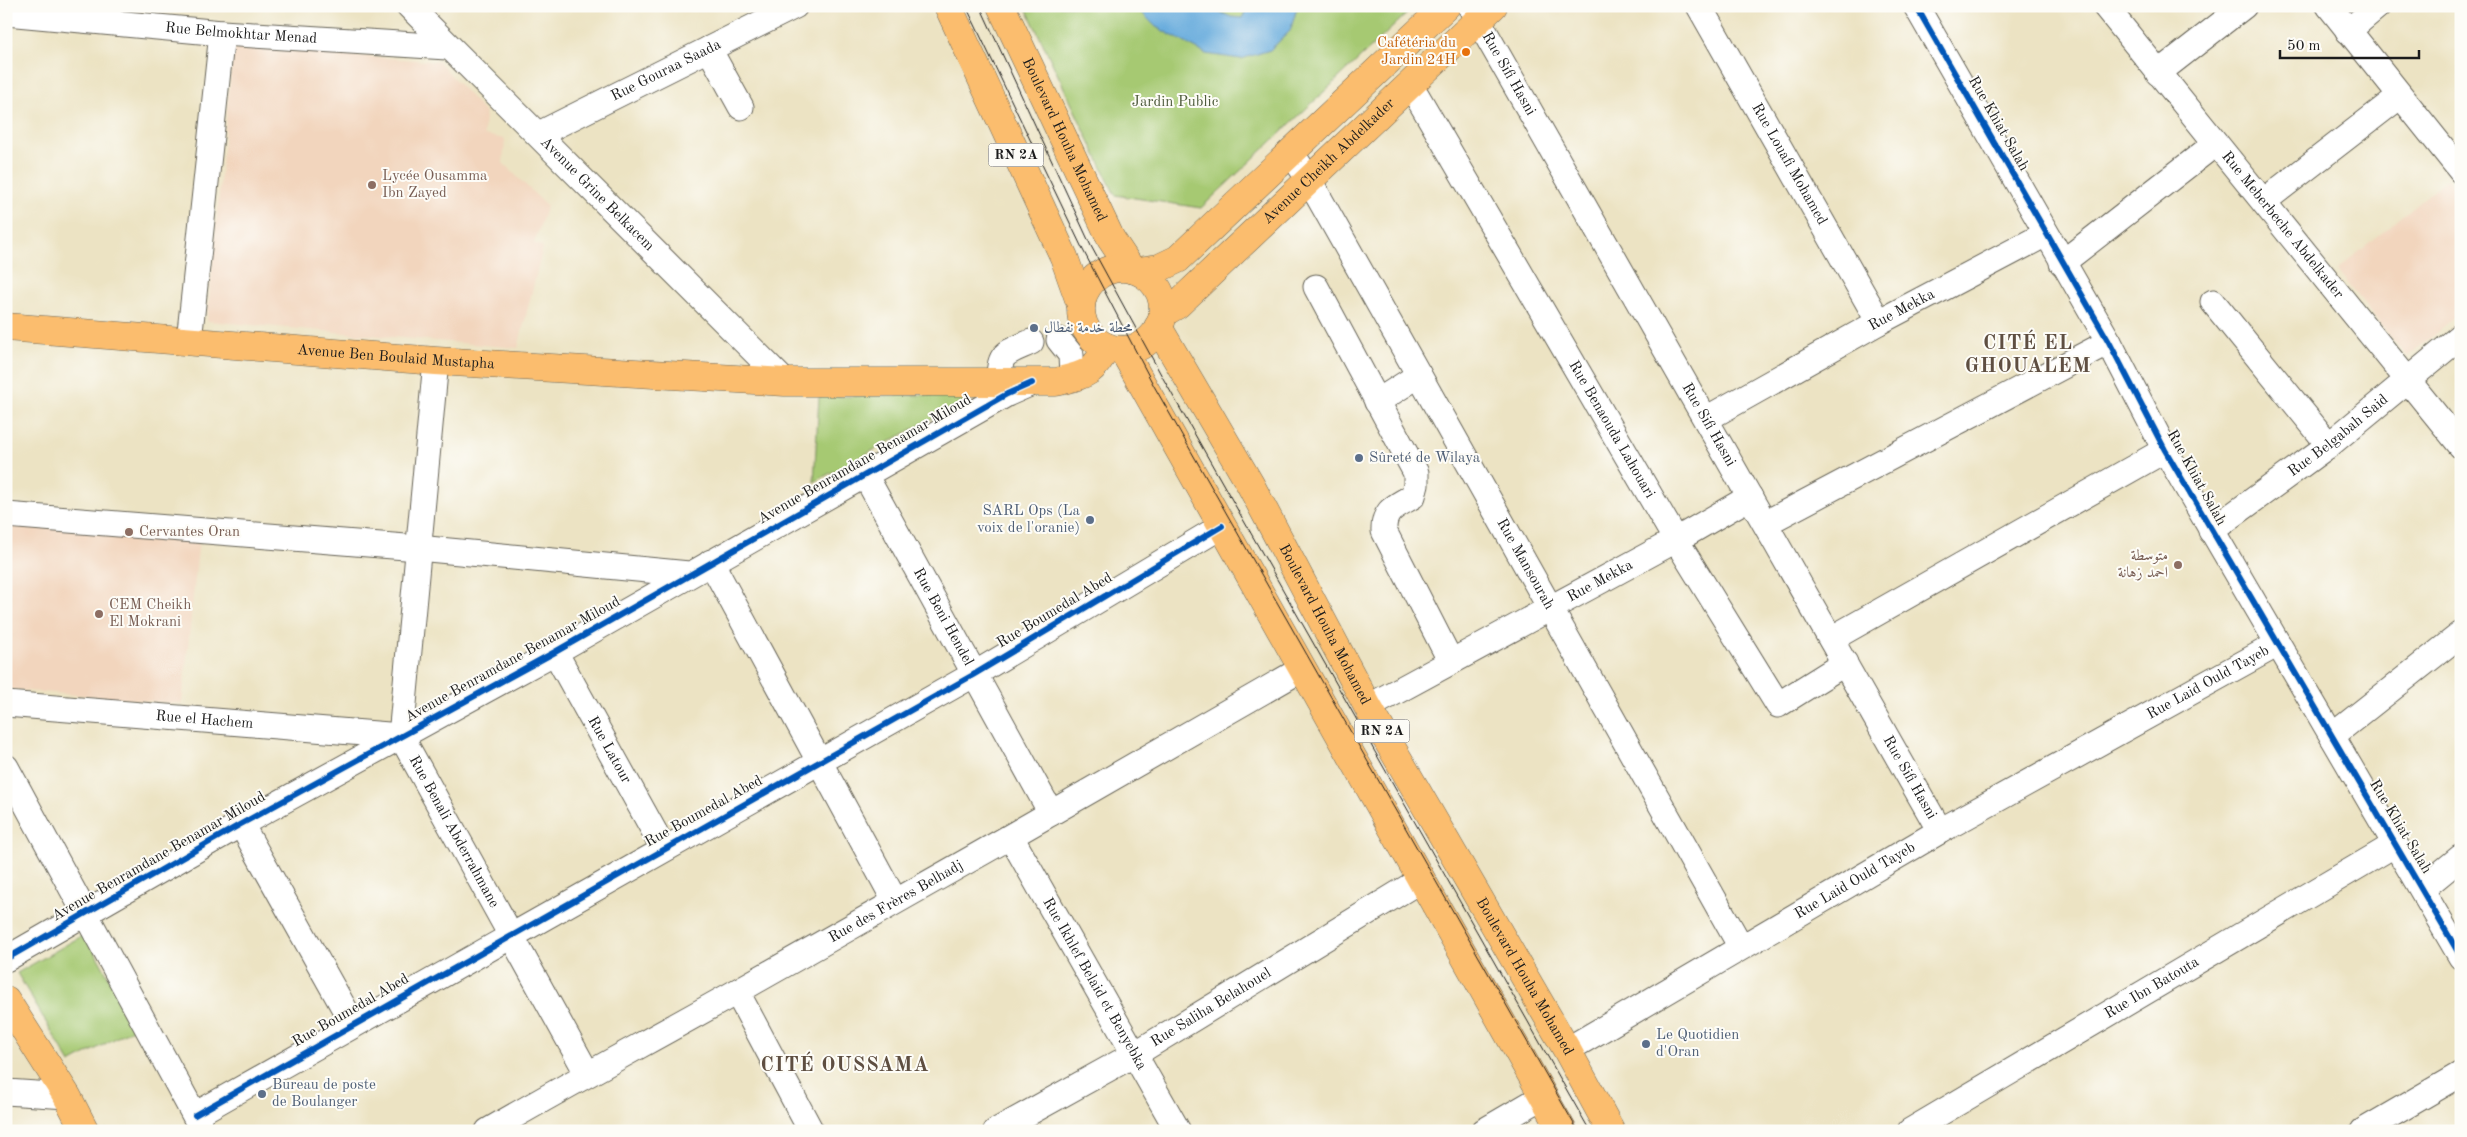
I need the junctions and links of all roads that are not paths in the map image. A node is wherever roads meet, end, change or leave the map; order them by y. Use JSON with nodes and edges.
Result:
{"nodes":[{"id":1,"x":409,"y":6,"type":"edge"},
{"id":2,"x":795,"y":6,"type":"edge"},
{"id":3,"x":948,"y":6,"type":"edge"},
{"id":4,"x":1001,"y":6,"type":"edge"},
{"id":5,"x":1446,"y":6,"type":"edge"},
{"id":6,"x":1699,"y":6,"type":"edge"},
{"id":7,"x":1916,"y":6,"type":"edge"},
{"id":8,"x":2105,"y":6,"type":"edge"},
{"id":9,"x":2244,"y":6,"type":"edge"},
{"id":10,"x":2328,"y":6,"type":"edge"},
{"id":11,"x":2378,"y":6,"type":"edge"},
{"id":12,"x":1480,"y":11,"type":"edge"},
{"id":13,"x":6,"y":13,"type":"edge"},
{"id":14,"x":2348,"y":31,"type":"junction"},
{"id":15,"x":222,"y":33,"type":"junction"},
{"id":16,"x":447,"y":47,"type":"junction"},
{"id":17,"x":709,"y":49,"type":"junction"},
{"id":18,"x":2158,"y":73,"type":"junction"},
{"id":19,"x":1410,"y":84,"type":"junction"},
{"id":20,"x":2400,"y":96,"type":"junction"},
{"id":21,"x":741,"y":108,"type":"dead end"},
{"id":22,"x":539,"y":134,"type":"junction"},
{"id":23,"x":2215,"y":144,"type":"junction"},
{"id":24,"x":1291,"y":152,"type":"junction"},
{"id":25,"x":2461,"y":171,"type":"edge"},
{"id":26,"x":1309,"y":180,"type":"junction"},
{"id":27,"x":2264,"y":201,"type":"junction"},
{"id":28,"x":2046,"y":234,"type":"junction"},
{"id":29,"x":2062,"y":263,"type":"junction"},
{"id":30,"x":1135,"y":270,"type":"junction"},
{"id":31,"x":1316,"y":287,"type":"dead end"},
{"id":32,"x":2213,"y":302,"type":"dead end"},
{"id":33,"x":1081,"y":304,"type":"junction"},
{"id":34,"x":1161,"y":320,"type":"junction"},
{"id":35,"x":1879,"y":322,"type":"junction"},
{"id":36,"x":6,"y":327,"type":"edge"},
{"id":37,"x":2461,"y":336,"type":"edge"},
{"id":38,"x":1058,"y":340,"type":"dead end"},
{"id":39,"x":189,"y":341,"type":"junction"},
{"id":40,"x":1031,"y":342,"type":"dead end"},
{"id":41,"x":2109,"y":342,"type":"junction"},
{"id":42,"x":1115,"y":348,"type":"junction"},
{"id":43,"x":436,"y":361,"type":"junction"},
{"id":44,"x":1419,"y":375,"type":"junction"},
{"id":45,"x":1072,"y":377,"type":"junction"},
{"id":46,"x":2407,"y":380,"type":"junction"},
{"id":47,"x":785,"y":382,"type":"junction"},
{"id":48,"x":1000,"y":383,"type":"junction"},
{"id":49,"x":1032,"y":383,"type":"junction"},
{"id":50,"x":1377,"y":402,"type":"junction"},
{"id":51,"x":1706,"y":419,"type":"junction"},
{"id":52,"x":2329,"y":445,"type":"junction"},
{"id":53,"x":2461,"y":446,"type":"edge"},
{"id":54,"x":2165,"y":450,"type":"junction"},
{"id":55,"x":865,"y":475,"type":"junction"},
{"id":56,"x":1750,"y":497,"type":"junction"},
{"id":57,"x":6,"y":515,"type":"edge"},
{"id":58,"x":1766,"y":523,"type":"junction"},
{"id":59,"x":1222,"y":526,"type":"junction"},
{"id":60,"x":2212,"y":531,"type":"junction"},
{"id":61,"x":1676,"y":540,"type":"junction"},
{"id":62,"x":418,"y":548,"type":"junction"},
{"id":63,"x":711,"y":562,"type":"junction"},
{"id":64,"x":689,"y":574,"type":"junction"},
{"id":65,"x":1550,"y":606,"type":"junction"},
{"id":66,"x":2461,"y":634,"type":"edge"},
{"id":67,"x":1831,"y":639,"type":"junction"},
{"id":68,"x":2278,"y":644,"type":"junction"},
{"id":69,"x":555,"y":652,"type":"junction"},
{"id":70,"x":1451,"y":662,"type":"junction"},
{"id":71,"x":1845,"y":663,"type":"junction"},
{"id":72,"x":1302,"y":669,"type":"junction"},
{"id":73,"x":974,"y":674,"type":"junction"},
{"id":74,"x":6,"y":704,"type":"edge"},
{"id":75,"x":1368,"y":707,"type":"junction"},
{"id":76,"x":401,"y":736,"type":"junction"},
{"id":77,"x":2332,"y":736,"type":"junction"},
{"id":78,"x":818,"y":762,"type":"junction"},
{"id":79,"x":6,"y":767,"type":"edge"},
{"id":80,"x":1051,"y":813,"type":"junction"},
{"id":81,"x":241,"y":824,"type":"junction"},
{"id":82,"x":1940,"y":831,"type":"junction"},
{"id":83,"x":1011,"y":837,"type":"junction"},
{"id":84,"x":2394,"y":845,"type":"junction"},
{"id":85,"x":664,"y":849,"type":"junction"},
{"id":86,"x":2461,"y":857,"type":"edge"},
{"id":87,"x":1422,"y":879,"type":"junction"},
{"id":88,"x":2422,"y":889,"type":"junction"},
{"id":89,"x":895,"y":901,"type":"junction"},
{"id":90,"x":86,"y":914,"type":"junction"},
{"id":91,"x":511,"y":935,"type":"junction"},
{"id":92,"x":1741,"y":947,"type":"junction"},
{"id":93,"x":2461,"y":957,"type":"edge"},
{"id":94,"x":6,"y":959,"type":"edge"},
{"id":95,"x":737,"y":992,"type":"junction"},
{"id":96,"x":6,"y":1000,"type":"edge"},
{"id":97,"x":353,"y":1024,"type":"junction"},
{"id":98,"x":1567,"y":1050,"type":"junction"},
{"id":99,"x":1135,"y":1054,"type":"junction"},
{"id":100,"x":587,"y":1073,"type":"junction"},
{"id":101,"x":2461,"y":1074,"type":"edge"},
{"id":102,"x":6,"y":1092,"type":"edge"},
{"id":103,"x":67,"y":1096,"type":"junction"},
{"id":104,"x":1544,"y":1096,"type":"junction"},
{"id":105,"x":199,"y":1123,"type":"edge"},
{"id":106,"x":81,"y":1128,"type":"edge"},
{"id":107,"x":488,"y":1131,"type":"edge"},
{"id":108,"x":811,"y":1131,"type":"edge"},
{"id":109,"x":996,"y":1131,"type":"edge"},
{"id":110,"x":1178,"y":1131,"type":"edge"},
{"id":111,"x":1484,"y":1131,"type":"edge"},
{"id":112,"x":1563,"y":1131,"type":"edge"},
{"id":113,"x":1611,"y":1131,"type":"edge"},
{"id":114,"x":1910,"y":1131,"type":"edge"},
{"id":115,"x":2363,"y":1131,"type":"edge"}],
"edges":[{"from":1,"to":16,"type":"street","name":"Avenue Grine Belkacem"},
{"from":2,"to":17,"type":"street","name":"Rue Gouraa Saada"},
{"from":3,"to":33,"type":"main road","number":"RN 2A"},
{"from":4,"to":30,"type":"main road","name":"Boulevard Houha Mohamed","number":"RN 2A"},
{"from":5,"to":24,"type":"main road"},
{"from":6,"to":35,"type":"street","name":"Rue Louafi Mohamed"},
{"from":7,"to":28,"type":"street","name":"Rue Khiat Salah"},
{"from":8,"to":18,"type":"street","name":"Rue Meberbeche Abdelkader"},
{"from":9,"to":18,"type":"street"},
{"from":10,"to":14,"type":"street"},
{"from":11,"to":14,"type":"street"},
{"from":12,"to":19,"type":"main road","name":"Avenue Cheikh Abdelkader"},
{"from":12,"to":51,"type":"street","name":"Rue Sifi Hasni"},
{"from":13,"to":15,"type":"street","name":"Rue Belmokhtar Menad"},
{"from":14,"to":20,"type":"street"},
{"from":15,"to":16,"type":"street","name":"Rue Belmokhtar Menad"},
{"from":15,"to":39,"type":"street"},
{"from":16,"to":22,"type":"street","name":"Avenue Grine Belkacem"},
{"from":17,"to":21,"type":"street"},
{"from":17,"to":22,"type":"street","name":"Rue Gouraa Saada"},
{"from":18,"to":23,"type":"street","name":"Rue Meberbeche Abdelkader"},
{"from":19,"to":26,"type":"main road","name":"Avenue Cheikh Abdelkader"},
{"from":19,"to":61,"type":"street","name":"Rue Benaouda Lahouari"},
{"from":20,"to":25,"type":"street"},
{"from":20,"to":27,"type":"street"},
{"from":22,"to":47,"type":"street","name":"Avenue Grine Belkacem"},
{"from":23,"to":27,"type":"street","name":"Rue Meberbeche Abdelkader"},
{"from":23,"to":29,"type":"street"},
{"from":24,"to":26,"type":"street","name":"Rue Mansourah"},
{"from":24,"to":30,"type":"main road"},
{"from":26,"to":34,"type":"main road","name":"Avenue Cheikh Abdelkader"},
{"from":26,"to":44,"type":"street","name":"Rue Mansourah"},
{"from":27,"to":46,"type":"street","name":"Rue Meberbeche Abdelkader"},
{"from":28,"to":29,"type":"street","name":"Rue Khiat Salah"},
{"from":28,"to":35,"type":"street","name":"Rue Mekka"},
{"from":29,"to":41,"type":"street","name":"Rue Khiat Salah"},
{"from":30,"to":33,"type":"main road"},
{"from":30,"to":34,"type":"main road"},
{"from":31,"to":50,"type":"street"},
{"from":32,"to":52,"type":"street"},
{"from":33,"to":42,"type":"main road"},
{"from":34,"to":42,"type":"main road"},
{"from":34,"to":75,"type":"main road","name":"Boulevard Houha Mohamed","number":"RN 2A"},
{"from":35,"to":51,"type":"street","name":"Rue Mekka"},
{"from":36,"to":39,"type":"main road","name":"Avenue Ben Boulaid Mustapha"},
{"from":37,"to":46,"type":"street","name":"Rue Belgabah Said"},
{"from":38,"to":45,"type":"street"},
{"from":39,"to":43,"type":"main road","name":"Avenue Ben Boulaid Mustapha"},
{"from":40,"to":48,"type":"street"},
{"from":41,"to":54,"type":"street","name":"Rue Khiat Salah"},
{"from":41,"to":58,"type":"street"},
{"from":42,"to":45,"type":"main road","name":"Avenue Ben Boulaid Mustapha"},
{"from":42,"to":59,"type":"main road","number":"RN 2A"},
{"from":43,"to":47,"type":"main road","name":"Avenue Ben Boulaid Mustapha"},
{"from":43,"to":62,"type":"street"},
{"from":44,"to":50,"type":"street"},
{"from":44,"to":65,"type":"street","name":"Rue Mansourah"},
{"from":45,"to":49,"type":"main road","name":"Avenue Ben Boulaid Mustapha"},
{"from":46,"to":52,"type":"street","name":"Rue Belgabah Said"},
{"from":46,"to":53,"type":"street","name":"Rue Meberbeche Abdelkader"},
{"from":47,"to":48,"type":"main road","name":"Avenue Ben Boulaid Mustapha"},
{"from":48,"to":49,"type":"main road","name":"Avenue Ben Boulaid Mustapha"},
{"from":49,"to":55,"type":"street","name":"Avenue Benramdane Benamar Miloud"},
{"from":50,"to":70,"type":"street"},
{"from":51,"to":56,"type":"street","name":"Rue Sifi Hasni"},
{"from":52,"to":60,"type":"street","name":"Rue Belgabah Said"},
{"from":54,"to":60,"type":"street","name":"Rue Khiat Salah"},
{"from":54,"to":67,"type":"street"},
{"from":55,"to":63,"type":"street","name":"Avenue Benramdane Benamar Miloud"},
{"from":55,"to":73,"type":"street","name":"Rue Beni Hendel"},
{"from":56,"to":58,"type":"street","name":"Rue Sifi Hasni"},
{"from":56,"to":61,"type":"street","name":"Rue Mekka"},
{"from":57,"to":62,"type":"street"},
{"from":58,"to":67,"type":"street","name":"Rue Sifi Hasni"},
{"from":59,"to":72,"type":"main road","number":"RN 2A"},
{"from":59,"to":73,"type":"street","name":"Rue Boumedal Abed"},
{"from":60,"to":68,"type":"street","name":"Rue Khiat Salah"},
{"from":61,"to":65,"type":"street","name":"Rue Mekka"},
{"from":61,"to":71,"type":"street","name":"Rue Benaouda Lahouari"},
{"from":62,"to":64,"type":"street"},
{"from":62,"to":76,"type":"street"},
{"from":63,"to":64,"type":"street","name":"Avenue Benramdane Benamar Miloud"},
{"from":63,"to":78,"type":"street"},
{"from":64,"to":69,"type":"street","name":"Avenue Benramdane Benamar Miloud"},
{"from":65,"to":70,"type":"street","name":"Rue Mekka"},
{"from":65,"to":92,"type":"street","name":"Rue Mansourah"},
{"from":66,"to":77,"type":"street"},
{"from":67,"to":71,"type":"street","name":"Rue Sifi Hasni"},
{"from":68,"to":77,"type":"street","name":"Rue Khiat Salah"},
{"from":68,"to":82,"type":"street","name":"Rue Laid Ould Tayeb"},
{"from":69,"to":76,"type":"street","name":"Avenue Benramdane Benamar Miloud"},
{"from":69,"to":85,"type":"street","name":"Rue Latour"},
{"from":70,"to":75,"type":"street","name":"Rue Mekka"},
{"from":71,"to":82,"type":"street","name":"Rue Sifi Hasni"},
{"from":72,"to":80,"type":"street","name":"Rue des Frères Belhadj"},
{"from":72,"to":87,"type":"main road","number":"RN 2A"},
{"from":73,"to":78,"type":"street","name":"Rue Boumedal Abed"},
{"from":73,"to":80,"type":"street","name":"Rue Beni Hendel"},
{"from":74,"to":76,"type":"street","name":"Rue el Hachem"},
{"from":75,"to":98,"type":"main road","name":"Boulevard Houha Mohamed","number":"RN 2A"},
{"from":76,"to":81,"type":"street","name":"Avenue Benramdane Benamar Miloud"},
{"from":76,"to":91,"type":"street","name":"Rue Benali Abderrahmane"},
{"from":77,"to":84,"type":"street","name":"Rue Khiat Salah"},
{"from":78,"to":85,"type":"street","name":"Rue Boumedal Abed"},
{"from":78,"to":89,"type":"street"},
{"from":79,"to":90,"type":"street"},
{"from":80,"to":83,"type":"street","name":"Rue des Frères Belhadj"},
{"from":81,"to":90,"type":"street","name":"Avenue Benramdane Benamar Miloud"},
{"from":81,"to":97,"type":"street"},
{"from":82,"to":92,"type":"street","name":"Rue Laid Ould Tayeb"},
{"from":83,"to":89,"type":"street","name":"Rue des Frères Belhadj"},
{"from":83,"to":99,"type":"street","name":"Rue Ikhlef Belaid et Benyebka"},
{"from":84,"to":88,"type":"street","name":"Rue Khiat Salah"},
{"from":84,"to":114,"type":"street","name":"Rue Ibn Batouta"},
{"from":85,"to":91,"type":"street","name":"Rue Boumedal Abed"},
{"from":86,"to":88,"type":"street"},
{"from":87,"to":99,"type":"street","name":"Rue Saliha Belahouel"},
{"from":87,"to":104,"type":"main road","number":"RN 2A"},
{"from":88,"to":93,"type":"street","name":"Rue Khiat Salah"},
{"from":89,"to":95,"type":"street","name":"Rue des Frères Belhadj"},
{"from":90,"to":94,"type":"street","name":"Avenue Benramdane Benamar Miloud"},
{"from":90,"to":105,"type":"street"},
{"from":91,"to":97,"type":"street","name":"Rue Boumedal Abed"},
{"from":91,"to":100,"type":"street","name":"Rue Benali Abderrahmane"},
{"from":92,"to":98,"type":"street","name":"Rue Laid Ould Tayeb"},
{"from":95,"to":100,"type":"street","name":"Rue des Frères Belhadj"},
{"from":95,"to":108,"type":"street"},
{"from":96,"to":103,"type":"main road"},
{"from":97,"to":105,"type":"street","name":"Rue Boumedal Abed"},
{"from":98,"to":113,"type":"main road","name":"Boulevard Houha Mohamed","number":"RN 2A"},
{"from":99,"to":109,"type":"street","name":"Rue Saliha Belahouel"},
{"from":99,"to":110,"type":"street","name":"Rue Ikhlef Belaid et Benyebka"},
{"from":100,"to":107,"type":"street","name":"Rue des Frères Belhadj"},
{"from":101,"to":115,"type":"street"},
{"from":102,"to":103,"type":"street"},
{"from":103,"to":106,"type":"main road"},
{"from":104,"to":111,"type":"street"},
{"from":104,"to":112,"type":"main road","number":"RN 2A"}]}
